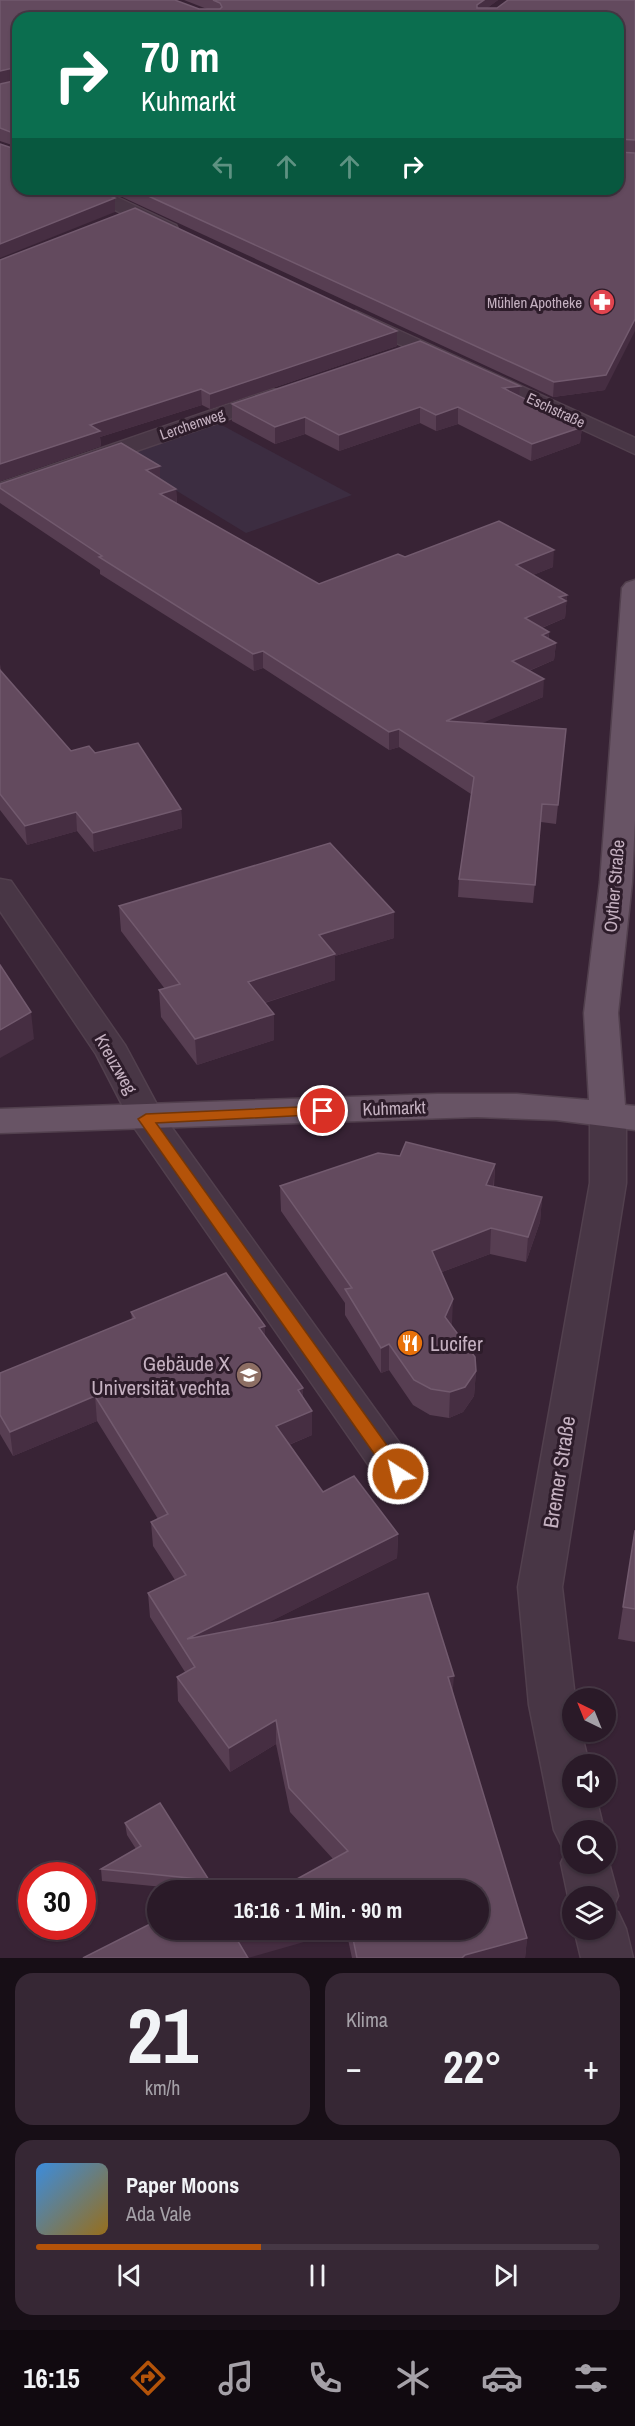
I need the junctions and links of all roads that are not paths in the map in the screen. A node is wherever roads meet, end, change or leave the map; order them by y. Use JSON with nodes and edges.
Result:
{"nodes":[{"id":1,"x":95,"y":195,"type":"edge"},
{"id":2,"x":186,"y":237,"type":"edge"},
{"id":3,"x":343,"y":311,"type":"edge"},
{"id":4,"x":419,"y":347,"type":"junction"},
{"id":5,"x":385,"y":358,"type":"edge"},
{"id":6,"x":297,"y":388,"type":"edge"},
{"id":7,"x":635,"y":447,"type":"edge"},
{"id":8,"x":0,"y":491,"type":"edge"},
{"id":9,"x":635,"y":588,"type":"edge"},
{"id":10,"x":632,"y":694,"type":"edge"},
{"id":11,"x":0,"y":888,"type":"edge"},
{"id":12,"x":621,"y":1115,"type":"edge"},
{"id":13,"x":146,"y":1119,"type":"junction"},
{"id":14,"x":0,"y":1121,"type":"edge"},
{"id":15,"x":398,"y":1474,"type":"dead end"},
{"id":16,"x":577,"y":1820,"type":"edge"},
{"id":17,"x":603,"y":1940,"type":"edge"},
{"id":18,"x":607,"y":1958,"type":"edge"}],
"edges":[{"from":1,"to":2,"type":"street"},
{"from":3,"to":4,"type":"street","name":"Eschstraße"},
{"from":4,"to":5,"type":"street"},
{"from":4,"to":7,"type":"street","name":"Eschstraße"},
{"from":6,"to":8,"type":"street","name":"Lerchenweg"},
{"from":9,"to":10,"type":"main road","name":"Oyther Straße"},
{"from":10,"to":12,"type":"main road","name":"Oyther Straße"},
{"from":11,"to":13,"type":"street","name":"Kreuzweg"},
{"from":12,"to":13,"type":"main road","name":"Kuhmarkt"},
{"from":12,"to":16,"type":"street","name":"Bremer Straße"},
{"from":13,"to":14,"type":"main road","name":"Kuhmarkt"},
{"from":13,"to":15,"type":"street","name":"Kreuzweg"},
{"from":17,"to":18,"type":"street"}]}
